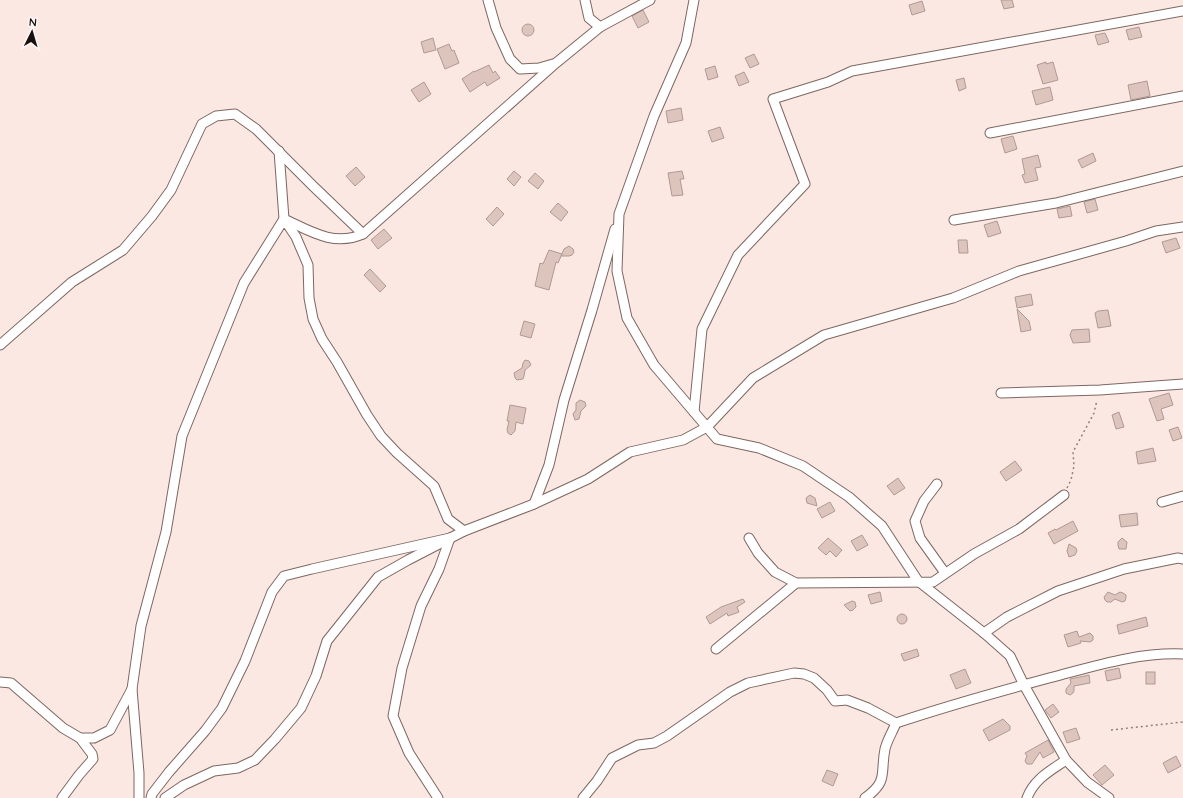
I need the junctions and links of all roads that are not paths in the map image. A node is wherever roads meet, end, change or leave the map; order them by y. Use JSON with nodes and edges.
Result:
{"nodes":[{"id":1,"x":488,"y":0,"type":"edge"},
{"id":2,"x":585,"y":0,"type":"edge"},
{"id":3,"x":650,"y":0,"type":"edge"},
{"id":4,"x":694,"y":0,"type":"edge"},
{"id":5,"x":1183,"y":11,"type":"edge"},
{"id":6,"x":600,"y":26,"type":"junction"},
{"id":7,"x":556,"y":63,"type":"junction"},
{"id":8,"x":1183,"y":96,"type":"edge"},
{"id":9,"x":990,"y":133,"type":"dead end"},
{"id":10,"x":279,"y":151,"type":"junction"},
{"id":11,"x":1183,"y":171,"type":"edge"},
{"id":12,"x":619,"y":214,"type":"junction"},
{"id":13,"x":284,"y":219,"type":"junction"},
{"id":14,"x":954,"y":220,"type":"dead end"},
{"id":15,"x":1183,"y":227,"type":"edge"},
{"id":16,"x":363,"y":234,"type":"junction"},
{"id":17,"x":0,"y":345,"type":"edge"},
{"id":18,"x":1183,"y":384,"type":"edge"},
{"id":19,"x":1001,"y":393,"type":"dead end"},
{"id":20,"x":694,"y":412,"type":"junction"},
{"id":21,"x":707,"y":427,"type":"junction"},
{"id":22,"x":937,"y":484,"type":"dead end"},
{"id":23,"x":1064,"y":495,"type":"road end"},
{"id":24,"x":1183,"y":496,"type":"edge"},
{"id":25,"x":1162,"y":502,"type":"dead end"},
{"id":26,"x":534,"y":504,"type":"junction"},
{"id":27,"x":464,"y":531,"type":"junction"},
{"id":28,"x":450,"y":538,"type":"junction"},
{"id":29,"x":749,"y":538,"type":"dead end"},
{"id":30,"x":1183,"y":559,"type":"edge"},
{"id":31,"x":945,"y":573,"type":"junction"},
{"id":32,"x":918,"y":581,"type":"junction"},
{"id":33,"x":796,"y":583,"type":"junction"},
{"id":34,"x":984,"y":633,"type":"junction"},
{"id":35,"x":716,"y":649,"type":"dead end"},
{"id":36,"x":1183,"y":654,"type":"edge"},
{"id":37,"x":0,"y":682,"type":"edge"},
{"id":38,"x":1024,"y":685,"type":"junction"},
{"id":39,"x":132,"y":688,"type":"junction"},
{"id":40,"x":896,"y":723,"type":"junction"},
{"id":41,"x":80,"y":738,"type":"junction"},
{"id":42,"x":1066,"y":760,"type":"junction"},
{"id":43,"x":62,"y":798,"type":"edge"},
{"id":44,"x":139,"y":798,"type":"edge"},
{"id":45,"x":151,"y":798,"type":"edge"},
{"id":46,"x":165,"y":798,"type":"edge"},
{"id":47,"x":438,"y":798,"type":"edge"},
{"id":48,"x":583,"y":798,"type":"edge"},
{"id":49,"x":865,"y":798,"type":"edge"},
{"id":50,"x":1027,"y":798,"type":"edge"},
{"id":51,"x":1109,"y":798,"type":"edge"}],
"edges":[{"from":1,"to":7,"type":"street"},
{"from":2,"to":6,"type":"street"},
{"from":3,"to":6,"type":"street"},
{"from":4,"to":12,"type":"street"},
{"from":5,"to":20,"type":"street"},
{"from":6,"to":7,"type":"street"},
{"from":7,"to":16,"type":"street"},
{"from":8,"to":9,"type":"street"},
{"from":10,"to":13,"type":"street"},
{"from":10,"to":16,"type":"street"},
{"from":10,"to":17,"type":"street"},
{"from":11,"to":14,"type":"street"},
{"from":12,"to":20,"type":"street"},
{"from":12,"to":26,"type":"street"},
{"from":13,"to":16,"type":"street"},
{"from":13,"to":27,"type":"street"},
{"from":13,"to":39,"type":"street"},
{"from":15,"to":21,"type":"street"},
{"from":18,"to":19,"type":"street"},
{"from":20,"to":21,"type":"street"},
{"from":21,"to":26,"type":"street"},
{"from":21,"to":32,"type":"street"},
{"from":22,"to":31,"type":"street"},
{"from":23,"to":31,"type":"street"},
{"from":24,"to":25,"type":"street"},
{"from":26,"to":27,"type":"street"},
{"from":27,"to":28,"type":"street"},
{"from":28,"to":45,"type":"street"},
{"from":28,"to":46,"type":"street"},
{"from":28,"to":47,"type":"street"},
{"from":29,"to":33,"type":"street"},
{"from":30,"to":34,"type":"street"},
{"from":31,"to":32,"type":"street"},
{"from":32,"to":33,"type":"street"},
{"from":32,"to":34,"type":"street"},
{"from":33,"to":35,"type":"street"},
{"from":34,"to":38,"type":"street"},
{"from":36,"to":38,"type":"street"},
{"from":37,"to":41,"type":"street"},
{"from":38,"to":40,"type":"street"},
{"from":38,"to":42,"type":"street"},
{"from":39,"to":41,"type":"street"},
{"from":39,"to":44,"type":"street"},
{"from":40,"to":48,"type":"street"},
{"from":40,"to":49,"type":"street"},
{"from":41,"to":43,"type":"street"},
{"from":42,"to":50,"type":"street"},
{"from":42,"to":51,"type":"street"}]}
